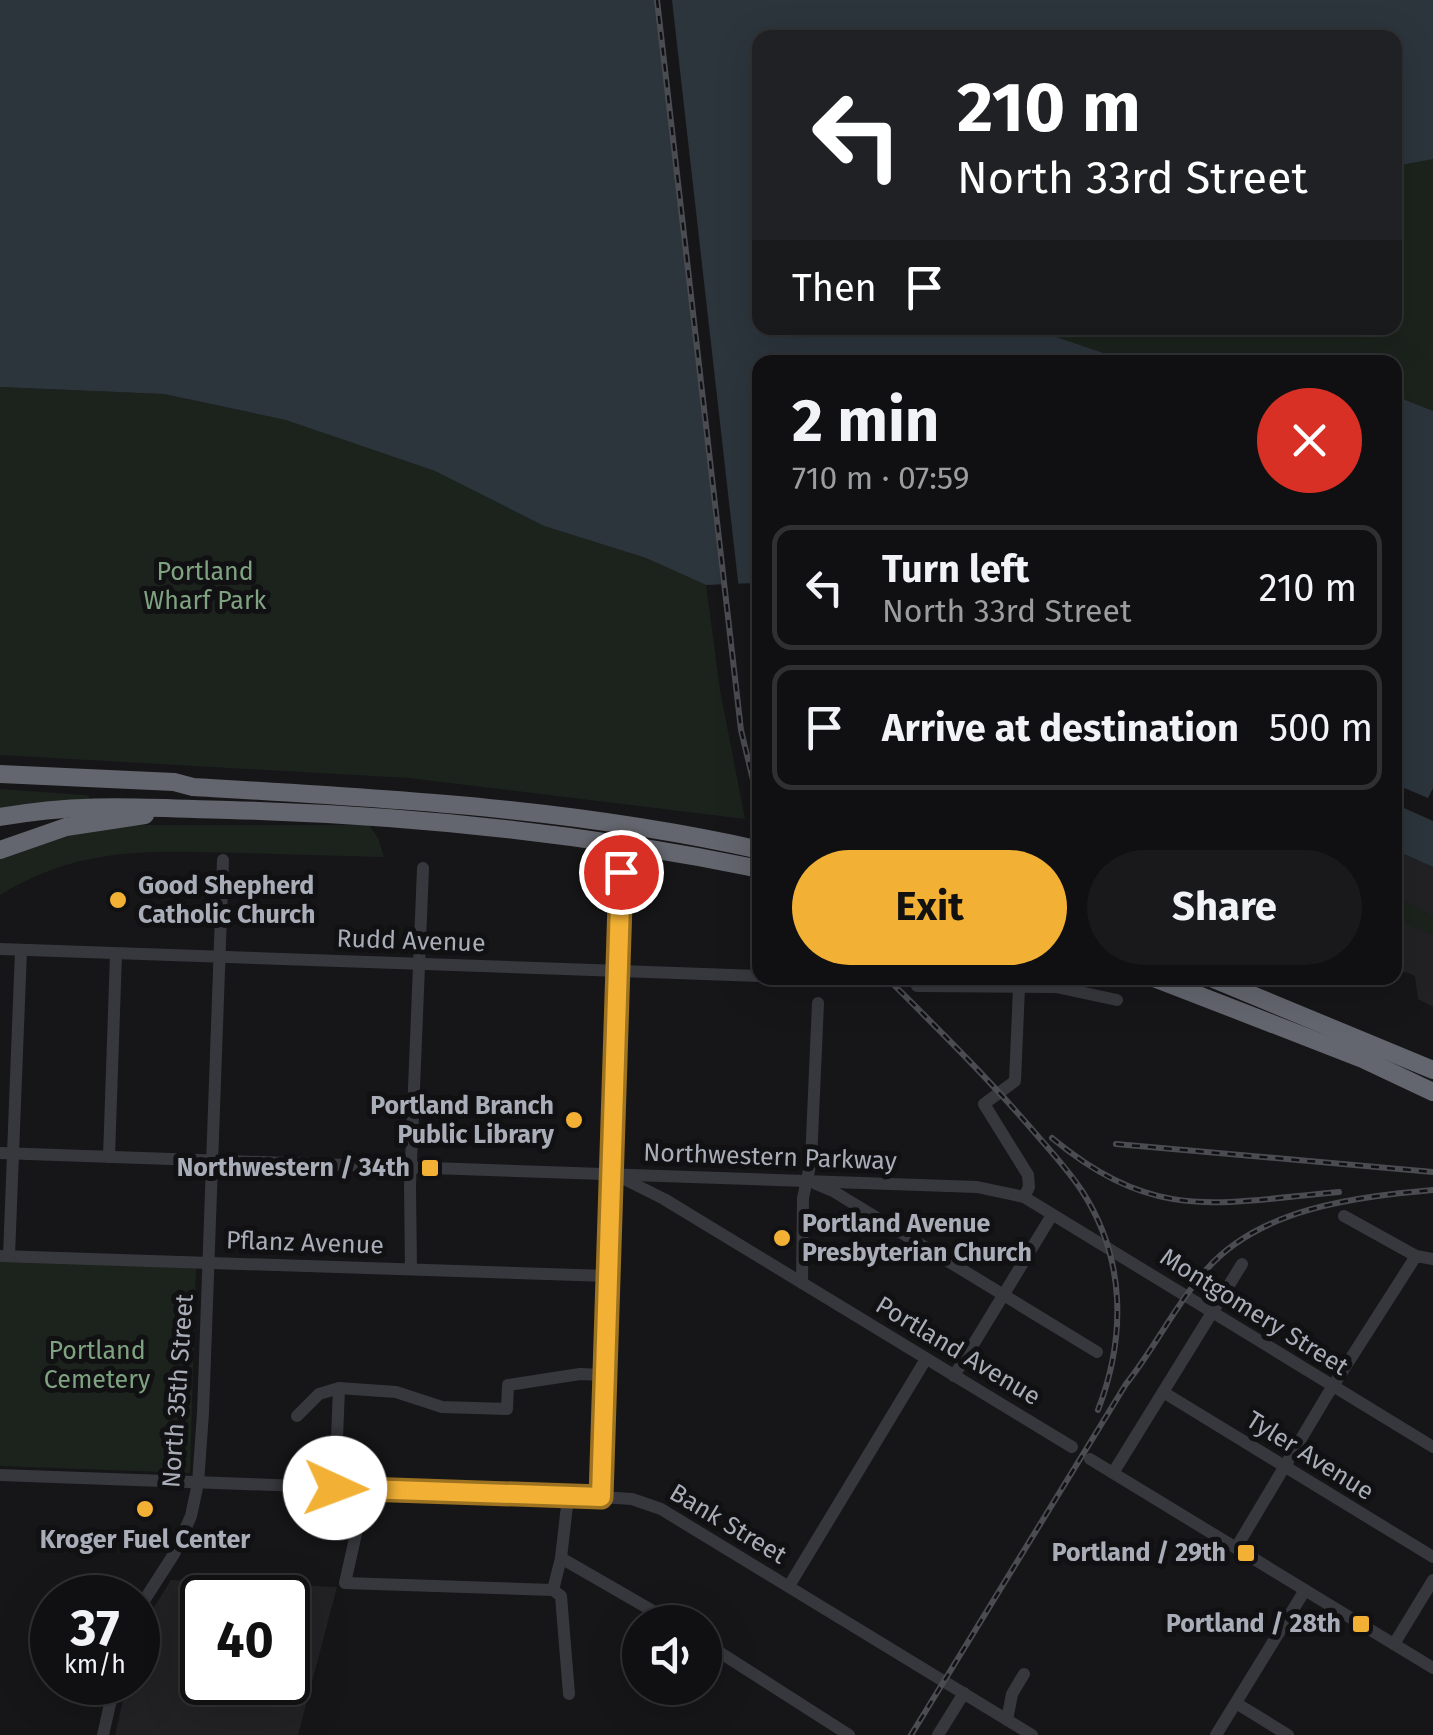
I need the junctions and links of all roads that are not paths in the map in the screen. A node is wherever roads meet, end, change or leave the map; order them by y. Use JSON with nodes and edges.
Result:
{"nodes":[{"id":1,"x":0,"y":774,"type":"edge"},
{"id":2,"x":0,"y":783,"type":"edge"},
{"id":3,"x":193,"y":787,"type":"junction"},
{"id":4,"x":264,"y":792,"type":"junction"},
{"id":5,"x":373,"y":807,"type":"junction"},
{"id":6,"x":198,"y":809,"type":"junction"},
{"id":7,"x":0,"y":815,"type":"edge"},
{"id":8,"x":752,"y":849,"type":"edge"},
{"id":9,"x":0,"y":850,"type":"edge"},
{"id":10,"x":222,"y":860,"type":"dead end"},
{"id":11,"x":423,"y":868,"type":"dead end"},
{"id":12,"x":752,"y":868,"type":"edge"},
{"id":13,"x":621,"y":872,"type":"dead end"},
{"id":14,"x":0,"y":950,"type":"edge"},
{"id":15,"x":21,"y":950,"type":"junction"},
{"id":16,"x":116,"y":954,"type":"junction"},
{"id":17,"x":219,"y":957,"type":"junction"},
{"id":18,"x":420,"y":964,"type":"junction"},
{"id":19,"x":617,"y":971,"type":"junction"},
{"id":20,"x":752,"y":976,"type":"edge"},
{"id":21,"x":1174,"y":985,"type":"edge"},
{"id":22,"x":1226,"y":985,"type":"edge"},
{"id":23,"x":917,"y":986,"type":"dead end"},
{"id":24,"x":1019,"y":988,"type":"junction"},
{"id":25,"x":1117,"y":1000,"type":"dead end"},
{"id":26,"x":818,"y":1003,"type":"dead end"},
{"id":27,"x":1366,"y":1051,"type":"junction"},
{"id":28,"x":1433,"y":1070,"type":"edge"},
{"id":29,"x":1433,"y":1092,"type":"edge"},
{"id":30,"x":7,"y":1153,"type":"edge"},
{"id":31,"x":109,"y":1157,"type":"junction"},
{"id":32,"x":212,"y":1160,"type":"junction"},
{"id":33,"x":410,"y":1167,"type":"junction"},
{"id":34,"x":612,"y":1175,"type":"junction"},
{"id":35,"x":809,"y":1181,"type":"junction"},
{"id":36,"x":1024,"y":1197,"type":"junction"},
{"id":37,"x":1052,"y":1214,"type":"junction"},
{"id":38,"x":1344,"y":1216,"type":"dead end"},
{"id":39,"x":4,"y":1256,"type":"edge"},
{"id":40,"x":1416,"y":1256,"type":"junction"},
{"id":41,"x":1433,"y":1259,"type":"edge"},
{"id":42,"x":208,"y":1262,"type":"junction"},
{"id":43,"x":1242,"y":1264,"type":"dead end"},
{"id":44,"x":411,"y":1269,"type":"junction"},
{"id":45,"x":608,"y":1276,"type":"junction"},
{"id":46,"x":802,"y":1282,"type":"junction"},
{"id":47,"x":1003,"y":1294,"type":"junction"},
{"id":48,"x":1212,"y":1312,"type":"junction"},
{"id":49,"x":1097,"y":1352,"type":"dead end"},
{"id":50,"x":926,"y":1359,"type":"junction"},
{"id":51,"x":604,"y":1375,"type":"junction"},
{"id":52,"x":954,"y":1376,"type":"junction"},
{"id":53,"x":1332,"y":1386,"type":"junction"},
{"id":54,"x":339,"y":1388,"type":"junction"},
{"id":55,"x":1163,"y":1392,"type":"junction"},
{"id":56,"x":297,"y":1416,"type":"dead end"},
{"id":57,"x":1433,"y":1447,"type":"edge"},
{"id":58,"x":1072,"y":1448,"type":"dead end"},
{"id":59,"x":1090,"y":1459,"type":"dead end"},
{"id":60,"x":1286,"y":1467,"type":"junction"},
{"id":61,"x":1114,"y":1473,"type":"junction"},
{"id":62,"x":0,"y":1476,"type":"edge"},
{"id":63,"x":198,"y":1482,"type":"junction"},
{"id":64,"x":335,"y":1488,"type":"junction"},
{"id":65,"x":366,"y":1489,"type":"junction"},
{"id":66,"x":568,"y":1496,"type":"junction"},
{"id":67,"x":601,"y":1497,"type":"junction"},
{"id":68,"x":1236,"y":1548,"type":"junction"},
{"id":69,"x":561,"y":1558,"type":"junction"},
{"id":70,"x":1433,"y":1558,"type":"edge"},
{"id":71,"x":159,"y":1575,"type":"edge"},
{"id":72,"x":1433,"y":1580,"type":"edge"},
{"id":73,"x":788,"y":1586,"type":"junction"},
{"id":74,"x":553,"y":1590,"type":"junction"},
{"id":75,"x":1305,"y":1590,"type":"junction"},
{"id":76,"x":643,"y":1605,"type":"edge"},
{"id":77,"x":1394,"y":1644,"type":"junction"},
{"id":78,"x":722,"y":1654,"type":"edge"},
{"id":79,"x":1433,"y":1668,"type":"edge"},
{"id":80,"x":1024,"y":1674,"type":"dead end"},
{"id":81,"x":964,"y":1692,"type":"junction"},
{"id":82,"x":569,"y":1694,"type":"dead end"},
{"id":83,"x":1236,"y":1703,"type":"junction"},
{"id":84,"x":110,"y":1705,"type":"edge"},
{"id":85,"x":1007,"y":1720,"type":"junction"},
{"id":86,"x":103,"y":1735,"type":"edge"},
{"id":87,"x":849,"y":1735,"type":"edge"},
{"id":88,"x":938,"y":1735,"type":"edge"},
{"id":89,"x":1032,"y":1735,"type":"edge"},
{"id":90,"x":1216,"y":1735,"type":"edge"},
{"id":91,"x":1288,"y":1735,"type":"edge"}],
"edges":[{"from":1,"to":3,"type":"highway"},
{"from":2,"to":3,"type":"highway"},
{"from":3,"to":4,"type":"highway"},
{"from":4,"to":5,"type":"highway"},
{"from":4,"to":7,"type":"highway"},
{"from":5,"to":6,"type":"highway"},
{"from":5,"to":8,"type":"highway"},
{"from":5,"to":12,"type":"highway"},
{"from":6,"to":7,"type":"highway"},
{"from":6,"to":9,"type":"highway"},
{"from":10,"to":17,"type":"street","name":"North 35th Street"},
{"from":11,"to":18,"type":"street"},
{"from":13,"to":19,"type":"street"},
{"from":14,"to":15,"type":"street","name":"Rudd Avenue"},
{"from":15,"to":16,"type":"street","name":"Rudd Avenue"},
{"from":15,"to":30,"type":"street"},
{"from":16,"to":17,"type":"street","name":"Rudd Avenue"},
{"from":16,"to":31,"type":"street"},
{"from":17,"to":18,"type":"street","name":"Rudd Avenue"},
{"from":17,"to":32,"type":"street","name":"North 35th Street"},
{"from":18,"to":19,"type":"street","name":"Rudd Avenue"},
{"from":18,"to":33,"type":"street"},
{"from":19,"to":20,"type":"street","name":"Rudd Avenue"},
{"from":19,"to":34,"type":"street"},
{"from":21,"to":27,"type":"highway"},
{"from":22,"to":27,"type":"highway"},
{"from":23,"to":24,"type":"street"},
{"from":24,"to":25,"type":"street"},
{"from":24,"to":36,"type":"street"},
{"from":26,"to":35,"type":"street"},
{"from":27,"to":28,"type":"highway"},
{"from":27,"to":29,"type":"highway"},
{"from":30,"to":31,"type":"street","name":"Northwestern Parkway"},
{"from":30,"to":39,"type":"street"},
{"from":31,"to":32,"type":"street","name":"Northwestern Parkway"},
{"from":32,"to":33,"type":"street","name":"Northwestern Parkway"},
{"from":32,"to":42,"type":"street","name":"North 35th Street"},
{"from":33,"to":34,"type":"street","name":"Northwestern Parkway"},
{"from":33,"to":44,"type":"street"},
{"from":34,"to":35,"type":"street","name":"Northwestern Parkway"},
{"from":34,"to":45,"type":"street"},
{"from":34,"to":46,"type":"street","name":"Portland Avenue"},
{"from":35,"to":36,"type":"street","name":"Northwestern Parkway"},
{"from":35,"to":46,"type":"street"},
{"from":35,"to":47,"type":"street"},
{"from":36,"to":37,"type":"street","name":"Northwestern Parkway"},
{"from":37,"to":47,"type":"street"},
{"from":37,"to":48,"type":"street","name":"Montgomery Street"},
{"from":38,"to":40,"type":"street"},
{"from":39,"to":42,"type":"street","name":"Pflanz Avenue"},
{"from":40,"to":41,"type":"street"},
{"from":40,"to":53,"type":"street"},
{"from":42,"to":44,"type":"street","name":"Pflanz Avenue"},
{"from":42,"to":63,"type":"street","name":"North 35th Street"},
{"from":43,"to":48,"type":"street"},
{"from":44,"to":45,"type":"street","name":"Pflanz Avenue"},
{"from":45,"to":51,"type":"street"},
{"from":46,"to":50,"type":"street","name":"Portland Avenue"},
{"from":47,"to":49,"type":"street"},
{"from":47,"to":52,"type":"street"},
{"from":48,"to":53,"type":"street","name":"Montgomery Street"},
{"from":48,"to":55,"type":"street"},
{"from":50,"to":52,"type":"street","name":"Portland Avenue"},
{"from":50,"to":73,"type":"street"},
{"from":51,"to":54,"type":"street"},
{"from":51,"to":67,"type":"street"},
{"from":52,"to":58,"type":"street","name":"Portland Avenue"},
{"from":53,"to":57,"type":"street","name":"Montgomery Street"},
{"from":53,"to":60,"type":"street"},
{"from":54,"to":56,"type":"street"},
{"from":54,"to":64,"type":"street"},
{"from":55,"to":60,"type":"street","name":"Tyler Avenue"},
{"from":55,"to":61,"type":"street"},
{"from":59,"to":61,"type":"street"},
{"from":60,"to":68,"type":"street"},
{"from":60,"to":70,"type":"street","name":"Tyler Avenue"},
{"from":61,"to":68,"type":"street"},
{"from":62,"to":63,"type":"street","name":"Bank Street"},
{"from":63,"to":64,"type":"street","name":"Bank Street"},
{"from":63,"to":71,"type":"street","name":"North 35th Street"},
{"from":64,"to":65,"type":"street","name":"Bank Street"},
{"from":65,"to":66,"type":"street","name":"Bank Street"},
{"from":65,"to":74,"type":"street"},
{"from":66,"to":67,"type":"street","name":"Bank Street"},
{"from":66,"to":69,"type":"street"},
{"from":67,"to":73,"type":"street","name":"Bank Street"},
{"from":68,"to":75,"type":"street"},
{"from":69,"to":74,"type":"street"},
{"from":69,"to":76,"type":"street"},
{"from":72,"to":77,"type":"street"},
{"from":73,"to":81,"type":"street","name":"Bank Street"},
{"from":74,"to":82,"type":"street"},
{"from":75,"to":77,"type":"street"},
{"from":75,"to":83,"type":"street"},
{"from":77,"to":79,"type":"street"},
{"from":78,"to":87,"type":"street"},
{"from":80,"to":85,"type":"street"},
{"from":81,"to":85,"type":"street","name":"Bank Street"},
{"from":81,"to":88,"type":"street"},
{"from":83,"to":90,"type":"street"},
{"from":83,"to":91,"type":"street"},
{"from":84,"to":86,"type":"street"},
{"from":85,"to":89,"type":"street","name":"Bank Street"}]}
